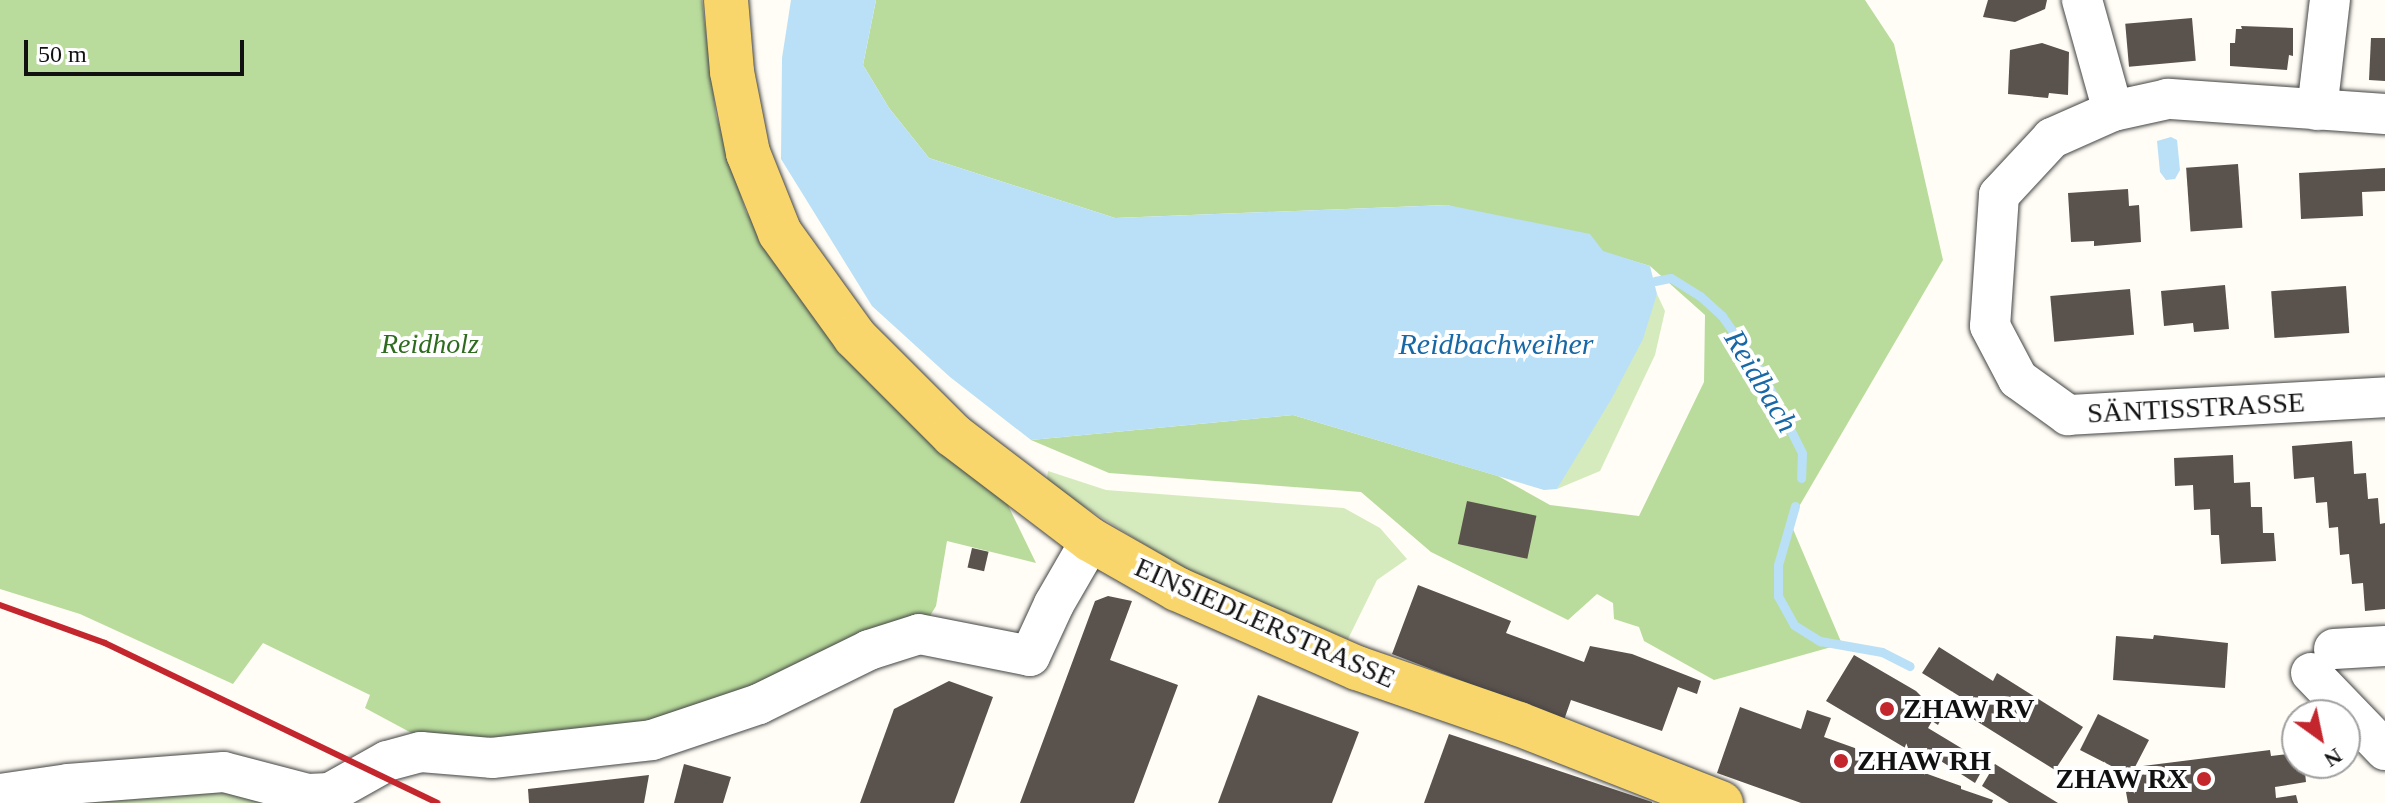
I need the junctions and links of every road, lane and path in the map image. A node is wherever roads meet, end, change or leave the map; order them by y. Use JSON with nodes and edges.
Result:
{"nodes":[{"id":1,"x":726,"y":0,"type":"edge"},
{"id":2,"x":2082,"y":0,"type":"edge"},
{"id":3,"x":2330,"y":0,"type":"edge"},
{"id":4,"x":2317,"y":110,"type":"junction"},
{"id":5,"x":2113,"y":111,"type":"junction"},
{"id":6,"x":2385,"y":114,"type":"edge"},
{"id":7,"x":2385,"y":397,"type":"edge"},
{"id":8,"x":1091,"y":540,"type":"junction"},
{"id":9,"x":2385,"y":646,"type":"edge"},
{"id":10,"x":2385,"y":750,"type":"edge"},
{"id":11,"x":0,"y":794,"type":"edge"},
{"id":12,"x":1721,"y":803,"type":"edge"}],
"edges":[{"from":1,"to":8,"type":"main road","name":"EINSIEDLERSTRASSE"},
{"from":2,"to":5,"type":"street"},
{"from":3,"to":4,"type":"street"},
{"from":4,"to":5,"type":"street","name":"SÄNTISSTRASSE"},
{"from":4,"to":6,"type":"street","name":"SÄNTISSTRASSE"},
{"from":5,"to":7,"type":"street","name":"SÄNTISSTRASSE"},
{"from":8,"to":11,"type":"street"},
{"from":8,"to":12,"type":"main road","name":"EINSIEDLERSTRASSE"},
{"from":9,"to":10,"type":"street"}]}
